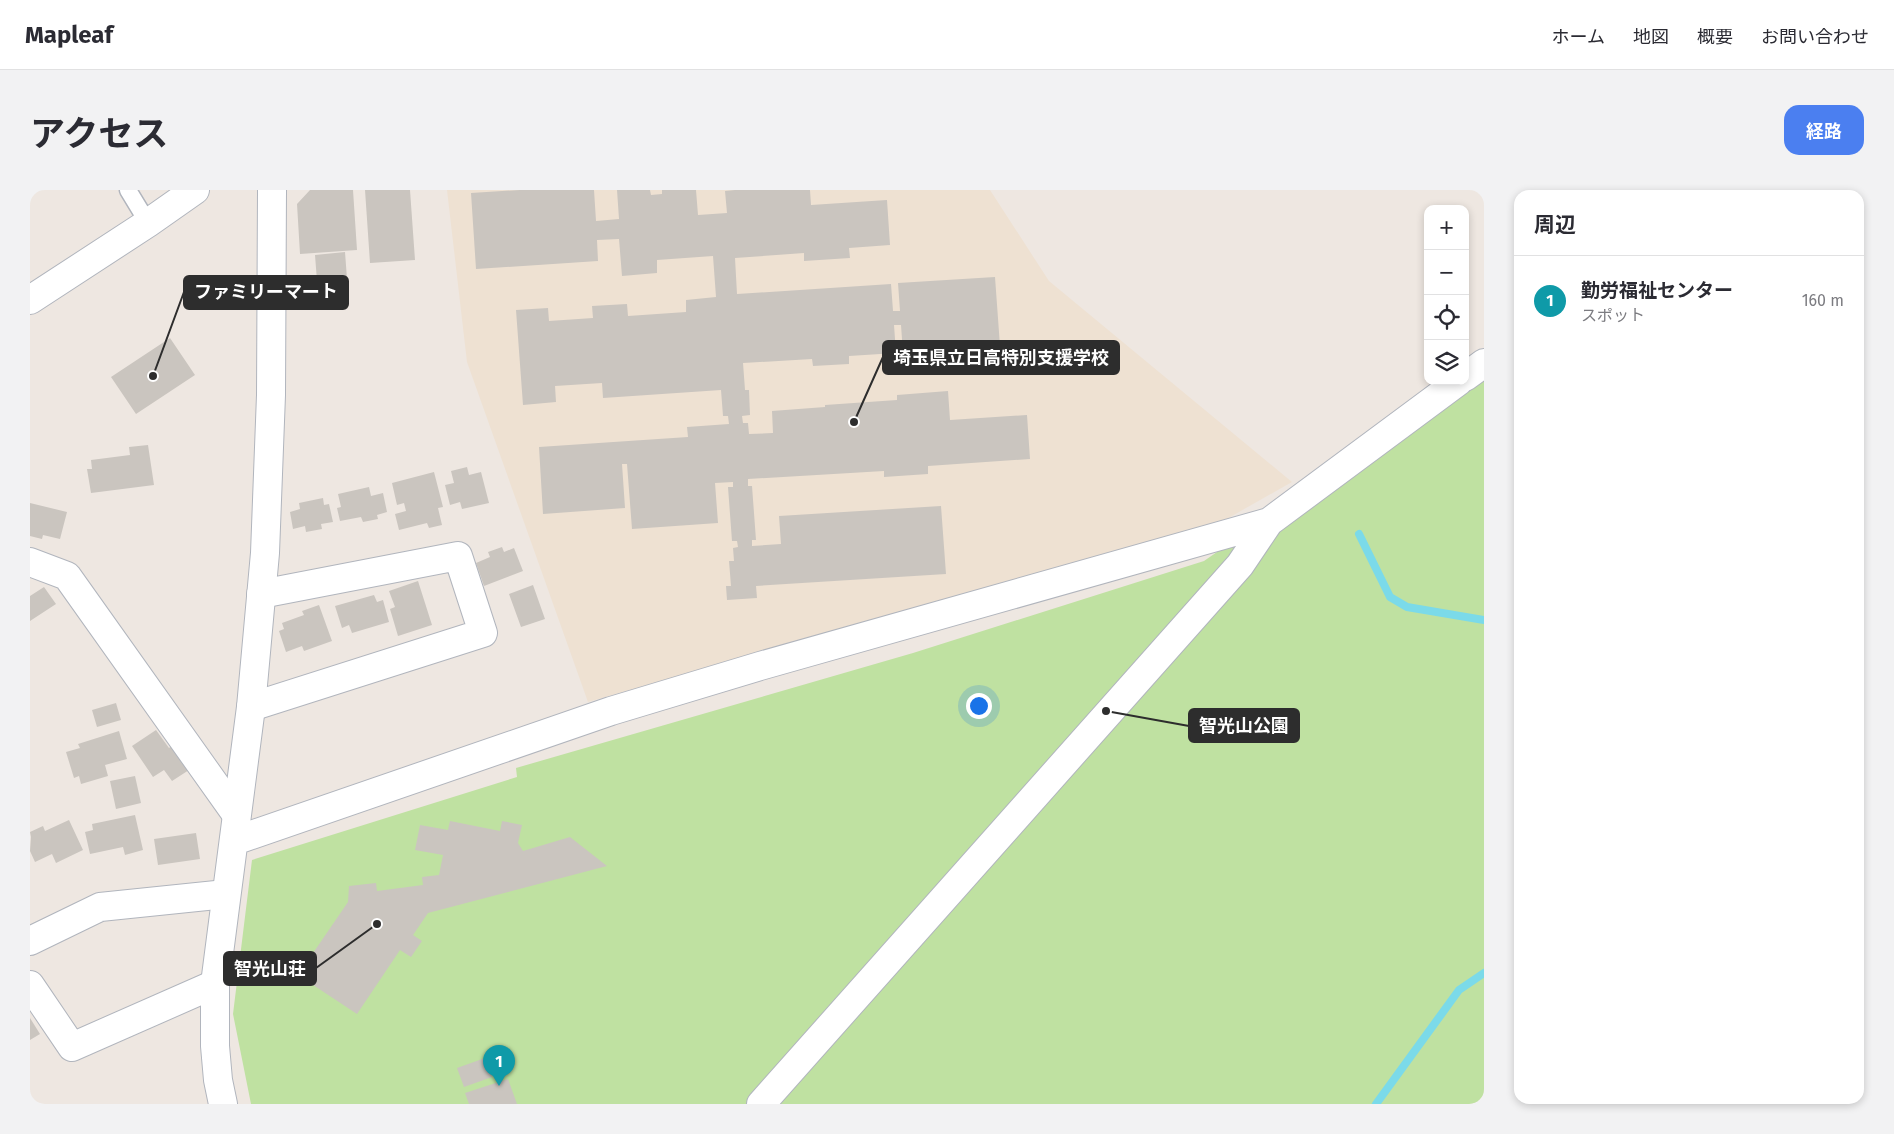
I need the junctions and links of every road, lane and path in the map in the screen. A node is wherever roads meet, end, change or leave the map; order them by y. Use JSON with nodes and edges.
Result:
{"nodes":[{"id":1,"x":128,"y":190,"type":"edge"},
{"id":2,"x":195,"y":190,"type":"edge"},
{"id":3,"x":272,"y":190,"type":"edge"},
{"id":4,"x":148,"y":223,"type":"junction"},
{"id":5,"x":30,"y":300,"type":"edge"},
{"id":6,"x":1484,"y":363,"type":"edge"},
{"id":7,"x":1469,"y":374,"type":"edge"},
{"id":8,"x":1454,"y":385,"type":"edge"},
{"id":9,"x":1269,"y":522,"type":"junction"},
{"id":10,"x":30,"y":562,"type":"edge"},
{"id":11,"x":261,"y":594,"type":"junction"},
{"id":12,"x":251,"y":707,"type":"junction"},
{"id":13,"x":236,"y":814,"type":"junction"},
{"id":14,"x":234,"y":841,"type":"junction"},
{"id":15,"x":226,"y":894,"type":"junction"},
{"id":16,"x":30,"y":941,"type":"edge"},
{"id":17,"x":215,"y":984,"type":"junction"},
{"id":18,"x":30,"y":985,"type":"edge"},
{"id":19,"x":223,"y":1104,"type":"edge"},
{"id":20,"x":761,"y":1104,"type":"edge"}],
"edges":[{"from":1,"to":4,"type":"lane"},
{"from":2,"to":4,"type":"street"},
{"from":3,"to":11,"type":"street"},
{"from":4,"to":5,"type":"street"},
{"from":6,"to":7,"type":"street"},
{"from":8,"to":9,"type":"street"},
{"from":9,"to":14,"type":"street"},
{"from":9,"to":20,"type":"street"},
{"from":10,"to":13,"type":"street"},
{"from":11,"to":12,"type":"street"},
{"from":11,"to":12,"type":"street"},
{"from":12,"to":13,"type":"street"},
{"from":13,"to":14,"type":"street"},
{"from":14,"to":15,"type":"street"},
{"from":15,"to":16,"type":"street"},
{"from":15,"to":17,"type":"street"},
{"from":17,"to":18,"type":"street"},
{"from":17,"to":19,"type":"street"}]}
